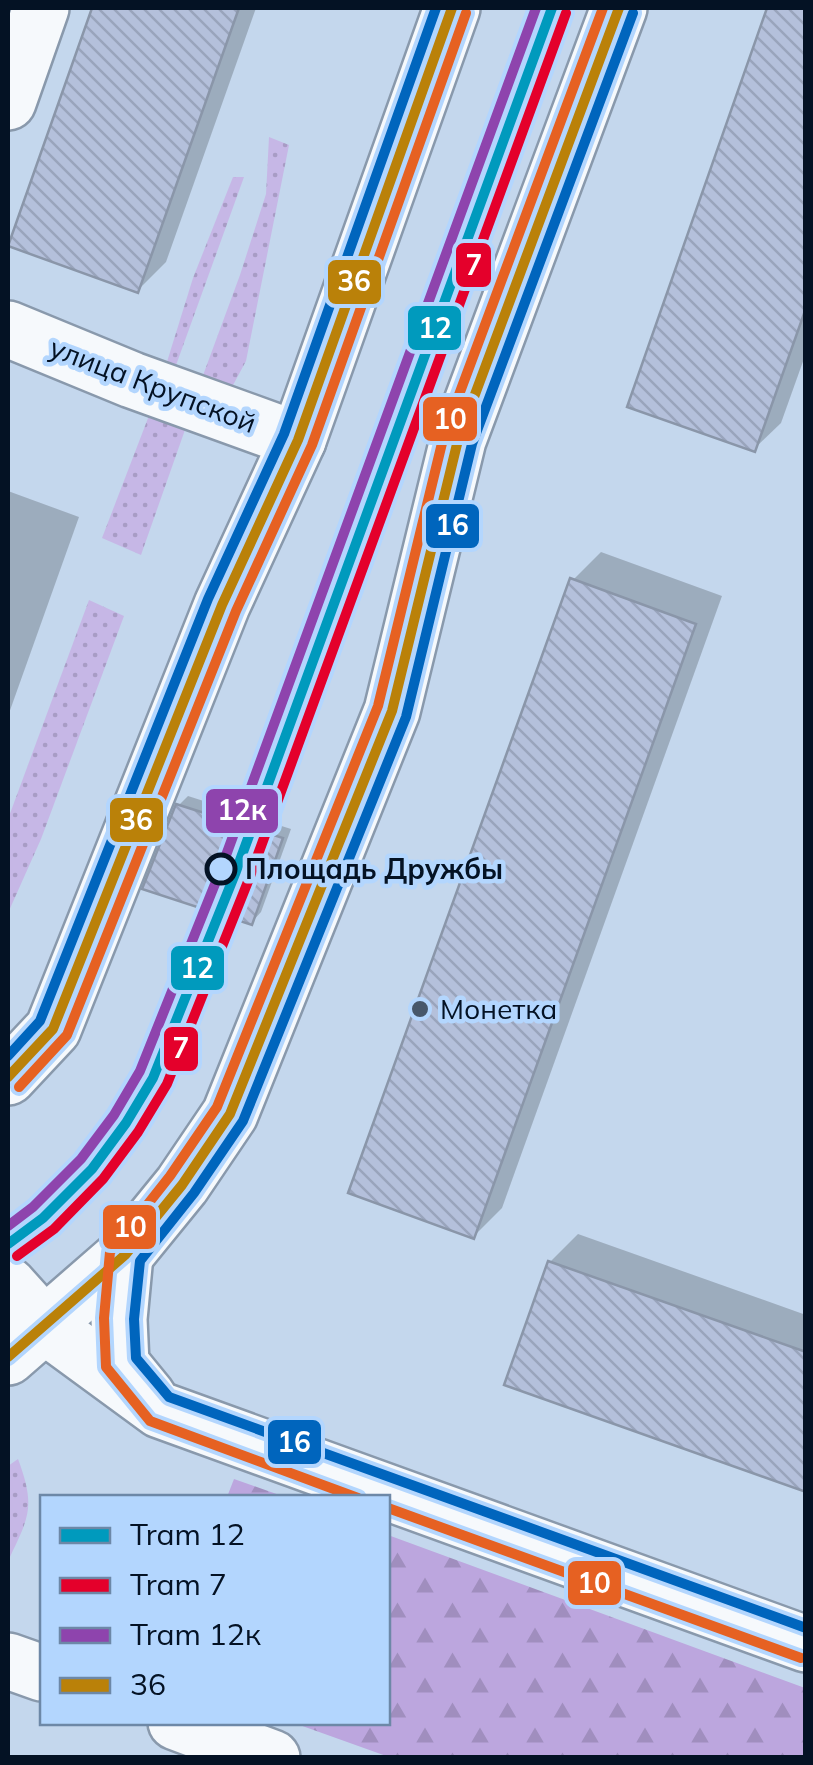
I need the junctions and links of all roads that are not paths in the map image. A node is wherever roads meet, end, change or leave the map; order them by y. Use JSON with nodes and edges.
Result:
{"nodes":[{"id":1,"x":42,"y":8,"type":"edge"},
{"id":2,"x":452,"y":8,"type":"edge"},
{"id":3,"x":618,"y":8,"type":"edge"},
{"id":4,"x":8,"y":102,"type":"edge"},
{"id":5,"x":8,"y":329,"type":"edge"},
{"id":6,"x":298,"y":440,"type":"junction"},
{"id":7,"x":8,"y":1077,"type":"edge"},
{"id":8,"x":125,"y":1255,"type":"junction"},
{"id":9,"x":8,"y":1285,"type":"edge"},
{"id":10,"x":26,"y":1341,"type":"edge"},
{"id":11,"x":160,"y":1410,"type":"junction"},
{"id":12,"x":806,"y":1644,"type":"edge"},
{"id":13,"x":8,"y":1661,"type":"edge"},
{"id":14,"x":40,"y":1673,"type":"edge"},
{"id":15,"x":184,"y":1725,"type":"edge"},
{"id":16,"x":272,"y":1758,"type":"edge"}],
"edges":[{"from":1,"to":4,"type":"main road"},
{"from":2,"to":6,"type":"main road"},
{"from":3,"to":8,"type":"main road"},
{"from":5,"to":6,"type":"main road","name":"улица Крупской"},
{"from":6,"to":7,"type":"main road"},
{"from":8,"to":10,"type":"main road"},
{"from":8,"to":11,"type":"main road"},
{"from":9,"to":10,"type":"main road"},
{"from":10,"to":11,"type":"main road"},
{"from":11,"to":12,"type":"main road"},
{"from":13,"to":14,"type":"main road"},
{"from":15,"to":16,"type":"main road"}]}
